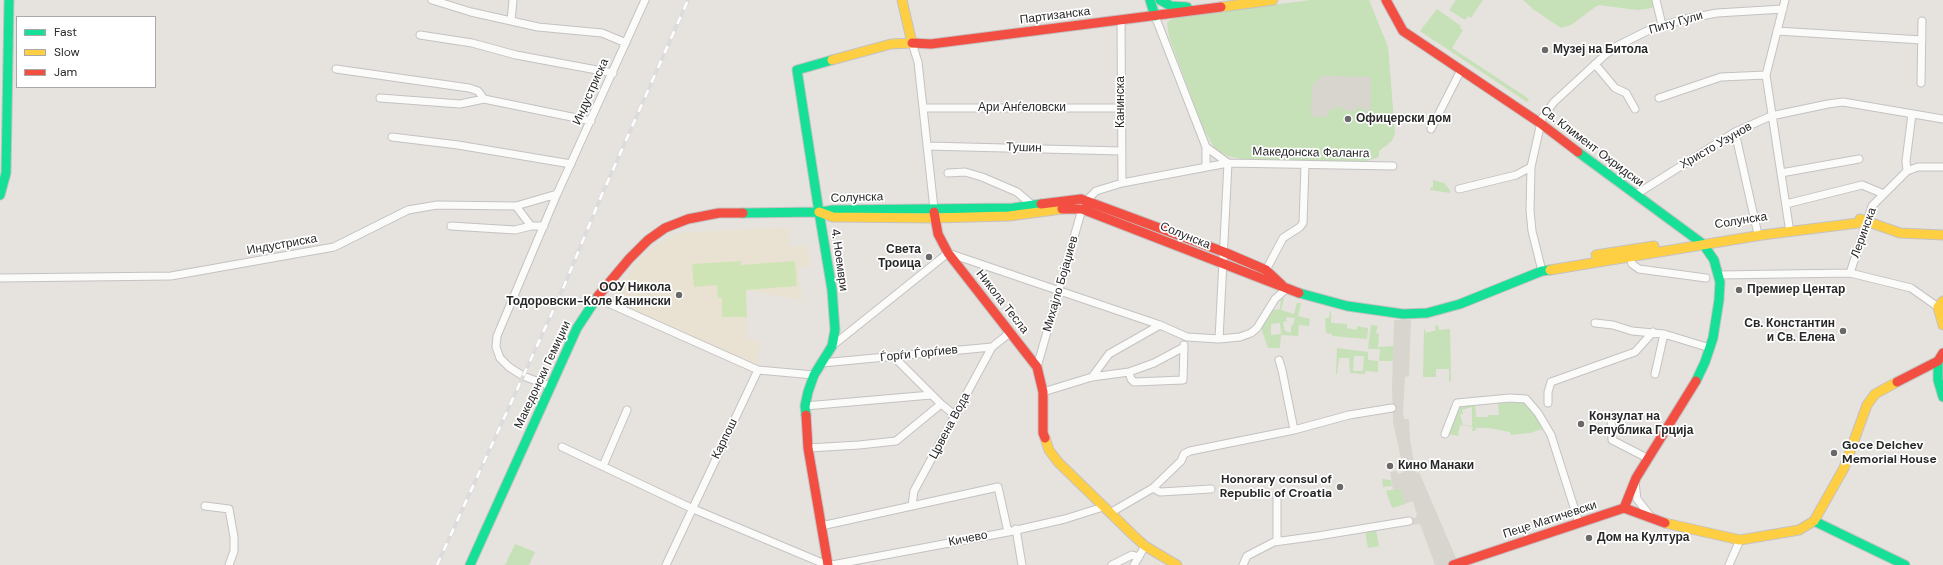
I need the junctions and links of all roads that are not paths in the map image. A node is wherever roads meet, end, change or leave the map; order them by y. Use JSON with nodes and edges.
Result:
{"nodes":[{"id":1,"x":9,"y":0,"type":"edge"},
{"id":2,"x":432,"y":0,"type":"edge"},
{"id":3,"x":514,"y":0,"type":"edge"},
{"id":4,"x":645,"y":0,"type":"edge"},
{"id":5,"x":902,"y":0,"type":"edge"},
{"id":6,"x":1150,"y":0,"type":"edge"},
{"id":7,"x":1160,"y":0,"type":"edge"},
{"id":8,"x":1273,"y":0,"type":"edge"},
{"id":9,"x":1386,"y":0,"type":"edge"},
{"id":10,"x":1656,"y":0,"type":"edge"},
{"id":11,"x":1785,"y":0,"type":"edge"},
{"id":12,"x":1211,"y":8,"type":"junction"},
{"id":13,"x":1782,"y":9,"type":"junction"},
{"id":14,"x":1155,"y":16,"type":"junction"},
{"id":15,"x":1121,"y":20,"type":"junction"},
{"id":16,"x":511,"y":21,"type":"junction"},
{"id":17,"x":1922,"y":21,"type":"dead end"},
{"id":18,"x":1662,"y":25,"type":"junction"},
{"id":19,"x":1777,"y":31,"type":"junction"},
{"id":20,"x":420,"y":35,"type":"dead end"},
{"id":21,"x":1922,"y":40,"type":"junction"},
{"id":22,"x":626,"y":43,"type":"junction"},
{"id":23,"x":912,"y":43,"type":"junction"},
{"id":24,"x":1595,"y":64,"type":"junction"},
{"id":25,"x":336,"y":69,"type":"dead end"},
{"id":26,"x":1461,"y":70,"type":"junction"},
{"id":27,"x":613,"y":73,"type":"junction"},
{"id":28,"x":1766,"y":74,"type":"junction"},
{"id":29,"x":1920,"y":83,"type":"dead end"},
{"id":30,"x":380,"y":98,"type":"dead end"},
{"id":31,"x":1660,"y":98,"type":"dead end"},
{"id":32,"x":484,"y":99,"type":"junction"},
{"id":33,"x":923,"y":108,"type":"junction"},
{"id":34,"x":1122,"y":108,"type":"junction"},
{"id":35,"x":1635,"y":108,"type":"dead end"},
{"id":36,"x":1912,"y":114,"type":"junction"},
{"id":37,"x":1771,"y":116,"type":"junction"},
{"id":38,"x":1943,"y":119,"type":"edge"},
{"id":39,"x":591,"y":121,"type":"junction"},
{"id":40,"x":1540,"y":123,"type":"junction"},
{"id":41,"x":1431,"y":129,"type":"dead end"},
{"id":42,"x":1735,"y":132,"type":"junction"},
{"id":43,"x":392,"y":137,"type":"dead end"},
{"id":44,"x":927,"y":146,"type":"junction"},
{"id":45,"x":1206,"y":147,"type":"junction"},
{"id":46,"x":1121,"y":151,"type":"junction"},
{"id":47,"x":1859,"y":159,"type":"dead end"},
{"id":48,"x":1228,"y":163,"type":"junction"},
{"id":49,"x":571,"y":164,"type":"junction"},
{"id":50,"x":1305,"y":165,"type":"junction"},
{"id":51,"x":1393,"y":166,"type":"dead end"},
{"id":52,"x":1532,"y":166,"type":"junction"},
{"id":53,"x":1943,"y":166,"type":"edge"},
{"id":54,"x":1206,"y":167,"type":"junction"},
{"id":55,"x":1908,"y":171,"type":"junction"},
{"id":56,"x":948,"y":173,"type":"dead end"},
{"id":57,"x":1781,"y":173,"type":"junction"},
{"id":58,"x":1122,"y":183,"type":"junction"},
{"id":59,"x":1459,"y":189,"type":"dead end"},
{"id":60,"x":557,"y":194,"type":"junction"},
{"id":61,"x":1884,"y":194,"type":"junction"},
{"id":62,"x":0,"y":195,"type":"edge"},
{"id":63,"x":1635,"y":195,"type":"junction"},
{"id":64,"x":1087,"y":200,"type":"junction"},
{"id":65,"x":1786,"y":204,"type":"junction"},
{"id":66,"x":1032,"y":205,"type":"junction"},
{"id":67,"x":516,"y":206,"type":"junction"},
{"id":68,"x":1082,"y":210,"type":"junction"},
{"id":69,"x":819,"y":212,"type":"junction"},
{"id":70,"x":934,"y":213,"type":"junction"},
{"id":71,"x":1866,"y":222,"type":"junction"},
{"id":72,"x":451,"y":226,"type":"dead end"},
{"id":73,"x":532,"y":226,"type":"junction"},
{"id":74,"x":544,"y":226,"type":"junction"},
{"id":75,"x":1789,"y":226,"type":"junction"},
{"id":76,"x":1757,"y":230,"type":"junction"},
{"id":77,"x":1943,"y":235,"type":"edge"},
{"id":78,"x":1700,"y":242,"type":"junction"},
{"id":79,"x":1224,"y":252,"type":"junction"},
{"id":80,"x":948,"y":253,"type":"junction"},
{"id":81,"x":1629,"y":254,"type":"junction"},
{"id":82,"x":1224,"y":264,"type":"junction"},
{"id":83,"x":1542,"y":268,"type":"junction"},
{"id":84,"x":1266,"y":270,"type":"junction"},
{"id":85,"x":1850,"y":273,"type":"junction"},
{"id":86,"x":1719,"y":275,"type":"junction"},
{"id":87,"x":0,"y":278,"type":"edge"},
{"id":88,"x":1706,"y":278,"type":"dead end"},
{"id":89,"x":1286,"y":289,"type":"junction"},
{"id":90,"x":1059,"y":291,"type":"junction"},
{"id":91,"x":608,"y":303,"type":"dead end"},
{"id":92,"x":1941,"y":304,"type":"edge"},
{"id":93,"x":1595,"y":323,"type":"dead end"},
{"id":94,"x":1160,"y":325,"type":"junction"},
{"id":95,"x":1943,"y":325,"type":"edge"},
{"id":96,"x":1011,"y":332,"type":"junction"},
{"id":97,"x":1653,"y":332,"type":"junction"},
{"id":98,"x":1664,"y":334,"type":"junction"},
{"id":99,"x":1187,"y":338,"type":"junction"},
{"id":100,"x":1219,"y":340,"type":"junction"},
{"id":101,"x":832,"y":346,"type":"junction"},
{"id":102,"x":992,"y":347,"type":"junction"},
{"id":103,"x":1184,"y":347,"type":"junction"},
{"id":104,"x":1710,"y":348,"type":"junction"},
{"id":105,"x":894,"y":357,"type":"junction"},
{"id":106,"x":1940,"y":357,"type":"edge"},
{"id":107,"x":1278,"y":360,"type":"dead end"},
{"id":108,"x":822,"y":363,"type":"junction"},
{"id":109,"x":1037,"y":367,"type":"junction"},
{"id":110,"x":758,"y":370,"type":"junction"},
{"id":111,"x":1129,"y":372,"type":"junction"},
{"id":112,"x":1655,"y":374,"type":"dead end"},
{"id":113,"x":814,"y":375,"type":"junction"},
{"id":114,"x":1092,"y":377,"type":"junction"},
{"id":115,"x":550,"y":386,"type":"junction"},
{"id":116,"x":1043,"y":392,"type":"junction"},
{"id":117,"x":932,"y":395,"type":"junction"},
{"id":118,"x":1943,"y":397,"type":"edge"},
{"id":119,"x":1548,"y":403,"type":"dead end"},
{"id":120,"x":941,"y":404,"type":"junction"},
{"id":121,"x":805,"y":406,"type":"junction"},
{"id":122,"x":1392,"y":408,"type":"dead end"},
{"id":123,"x":627,"y":410,"type":"dead end"},
{"id":124,"x":1611,"y":415,"type":"dead end"},
{"id":125,"x":956,"y":416,"type":"junction"},
{"id":126,"x":1294,"y":430,"type":"junction"},
{"id":127,"x":1445,"y":434,"type":"dead end"},
{"id":128,"x":562,"y":447,"type":"dead end"},
{"id":129,"x":808,"y":448,"type":"junction"},
{"id":130,"x":1647,"y":458,"type":"junction"},
{"id":131,"x":603,"y":466,"type":"junction"},
{"id":132,"x":1636,"y":478,"type":"junction"},
{"id":133,"x":1153,"y":488,"type":"junction"},
{"id":134,"x":1211,"y":489,"type":"dead end"},
{"id":135,"x":1277,"y":494,"type":"dead end"},
{"id":136,"x":912,"y":505,"type":"junction"},
{"id":137,"x":205,"y":506,"type":"dead end"},
{"id":138,"x":692,"y":508,"type":"junction"},
{"id":139,"x":1624,"y":508,"type":"junction"},
{"id":140,"x":1107,"y":510,"type":"junction"},
{"id":141,"x":1654,"y":520,"type":"junction"},
{"id":142,"x":1408,"y":521,"type":"dead end"},
{"id":143,"x":1814,"y":521,"type":"junction"},
{"id":144,"x":1579,"y":523,"type":"junction"},
{"id":145,"x":822,"y":526,"type":"junction"},
{"id":146,"x":1016,"y":530,"type":"junction"},
{"id":147,"x":1008,"y":532,"type":"junction"},
{"id":148,"x":1740,"y":540,"type":"junction"},
{"id":149,"x":1277,"y":541,"type":"junction"},
{"id":150,"x":1145,"y":546,"type":"junction"},
{"id":151,"x":1139,"y":557,"type":"junction"},
{"id":152,"x":229,"y":565,"type":"edge"},
{"id":153,"x":470,"y":565,"type":"edge"},
{"id":154,"x":666,"y":565,"type":"edge"},
{"id":155,"x":827,"y":565,"type":"edge"},
{"id":156,"x":832,"y":565,"type":"edge"},
{"id":157,"x":1022,"y":565,"type":"edge"},
{"id":158,"x":1112,"y":565,"type":"edge"},
{"id":159,"x":1134,"y":565,"type":"edge"},
{"id":160,"x":1177,"y":565,"type":"edge"},
{"id":161,"x":1243,"y":565,"type":"edge"},
{"id":162,"x":1454,"y":565,"type":"edge"},
{"id":163,"x":1729,"y":565,"type":"edge"},
{"id":164,"x":1905,"y":565,"type":"edge"}],
"edges":[{"from":1,"to":62,"type":"street"},
{"from":2,"to":16,"type":"street"},
{"from":3,"to":16,"type":"street"},
{"from":4,"to":22,"type":"street","name":"Индустриска"},
{"from":5,"to":23,"type":"street","name":"Никола Тесла"},
{"from":6,"to":14,"type":"street"},
{"from":7,"to":12,"type":"street"},
{"from":8,"to":12,"type":"street","name":"Партизанска"},
{"from":9,"to":26,"type":"street","name":"Св. Климент Охридски"},
{"from":10,"to":18,"type":"street"},
{"from":11,"to":13,"type":"street"},
{"from":12,"to":14,"type":"street","name":"Партизанска"},
{"from":13,"to":18,"type":"street","name":"Питу Гули"},
{"from":13,"to":19,"type":"street"},
{"from":14,"to":15,"type":"street","name":"Партизанска"},
{"from":14,"to":45,"type":"street"},
{"from":15,"to":23,"type":"street","name":"Партизанска"},
{"from":15,"to":34,"type":"street","name":"Канинска"},
{"from":16,"to":22,"type":"street"},
{"from":17,"to":21,"type":"street"},
{"from":18,"to":24,"type":"street","name":"Питу Гули"},
{"from":19,"to":21,"type":"street"},
{"from":19,"to":28,"type":"street"},
{"from":20,"to":27,"type":"street"},
{"from":21,"to":29,"type":"street"},
{"from":22,"to":27,"type":"street","name":"Индустриска"},
{"from":23,"to":33,"type":"street","name":"Никола Тесла"},
{"from":23,"to":69,"type":"street","name":"4. Ноември"},
{"from":24,"to":35,"type":"street"},
{"from":24,"to":40,"type":"street","name":"Питу Гули"},
{"from":25,"to":32,"type":"street"},
{"from":26,"to":40,"type":"street","name":"Св. Климент Охридски"},
{"from":26,"to":41,"type":"street"},
{"from":27,"to":39,"type":"street","name":"Индустриска"},
{"from":28,"to":31,"type":"street"},
{"from":28,"to":37,"type":"street"},
{"from":30,"to":32,"type":"street"},
{"from":32,"to":39,"type":"street"},
{"from":33,"to":34,"type":"street","name":"Ари Анѓеловски"},
{"from":33,"to":44,"type":"street","name":"Никола Тесла"},
{"from":34,"to":46,"type":"street","name":"Канинска"},
{"from":36,"to":37,"type":"street","name":"Христо Узунов"},
{"from":36,"to":38,"type":"street","name":"Христо Узунов"},
{"from":36,"to":55,"type":"street"},
{"from":37,"to":42,"type":"street","name":"Христо Узунов"},
{"from":37,"to":57,"type":"street"},
{"from":39,"to":49,"type":"street","name":"Индустриска"},
{"from":40,"to":52,"type":"street","name":"Питу Гули"},
{"from":40,"to":63,"type":"street","name":"Св. Климент Охридски"},
{"from":42,"to":63,"type":"street","name":"Христо Узунов"},
{"from":42,"to":76,"type":"street"},
{"from":43,"to":49,"type":"street"},
{"from":44,"to":46,"type":"street","name":"Тушин"},
{"from":44,"to":70,"type":"street","name":"Никола Тесла"},
{"from":45,"to":48,"type":"street"},
{"from":45,"to":54,"type":"street"},
{"from":46,"to":58,"type":"street","name":"Канинска"},
{"from":47,"to":57,"type":"street"},
{"from":48,"to":50,"type":"street","name":"Македонска Фаланга"},
{"from":48,"to":54,"type":"street","name":"Македонска Фаланга"},
{"from":48,"to":79,"type":"street"},
{"from":49,"to":60,"type":"street","name":"Индустриска"},
{"from":50,"to":51,"type":"street","name":"Македонска Фаланга"},
{"from":50,"to":84,"type":"street"},
{"from":52,"to":59,"type":"street"},
{"from":52,"to":83,"type":"street","name":"Питу Гули"},
{"from":53,"to":55,"type":"street"},
{"from":54,"to":58,"type":"street","name":"Македонска Фаланга"},
{"from":55,"to":61,"type":"street","name":"Леринска"},
{"from":56,"to":66,"type":"street"},
{"from":57,"to":65,"type":"street"},
{"from":58,"to":64,"type":"street","name":"Македонска Фаланга"},
{"from":60,"to":67,"type":"street","name":"Индустриска"},
{"from":60,"to":74,"type":"street","name":"Индустриска"},
{"from":61,"to":65,"type":"street"},
{"from":61,"to":71,"type":"street","name":"Леринска"},
{"from":63,"to":78,"type":"street","name":"Св. Климент Охридски"},
{"from":64,"to":66,"type":"street","name":"Солунска"},
{"from":64,"to":68,"type":"street","name":"Михајло Бојаџиев"},
{"from":64,"to":79,"type":"street","name":"Солунска"},
{"from":65,"to":75,"type":"street"},
{"from":66,"to":70,"type":"street","name":"Солунска"},
{"from":67,"to":73,"type":"street"},
{"from":67,"to":87,"type":"street","name":"Индустриска"},
{"from":68,"to":70,"type":"street","name":"Солунска"},
{"from":68,"to":82,"type":"street","name":"Солунска"},
{"from":68,"to":90,"type":"street","name":"Михајло Бојаџиев"},
{"from":69,"to":70,"type":"street","name":"Солунска"},
{"from":69,"to":101,"type":"street","name":"4. Ноември"},
{"from":69,"to":115,"type":"street","name":"Македонски Гемиџии"},
{"from":70,"to":80,"type":"street","name":"Никола Тесла"},
{"from":71,"to":75,"type":"street","name":"Солунска"},
{"from":71,"to":77,"type":"street","name":"Солунска"},
{"from":71,"to":78,"type":"street"},
{"from":71,"to":85,"type":"street","name":"Леринска"},
{"from":72,"to":73,"type":"street"},
{"from":73,"to":74,"type":"street"},
{"from":74,"to":115,"type":"street","name":"Индустриска"},
{"from":75,"to":76,"type":"street","name":"Солунска"},
{"from":76,"to":78,"type":"street","name":"Солунска"},
{"from":78,"to":81,"type":"street","name":"Солунска"},
{"from":78,"to":86,"type":"street","name":"Св. Климент Охридски"},
{"from":79,"to":82,"type":"street"},
{"from":79,"to":84,"type":"street","name":"Солунска"},
{"from":80,"to":90,"type":"street"},
{"from":80,"to":96,"type":"street","name":"Никола Тесла"},
{"from":80,"to":101,"type":"street"},
{"from":81,"to":83,"type":"street","name":"Солунска"},
{"from":81,"to":88,"type":"street"},
{"from":82,"to":89,"type":"street","name":"Солунска"},
{"from":82,"to":100,"type":"street"},
{"from":83,"to":89,"type":"street","name":"Солунска"},
{"from":84,"to":89,"type":"street","name":"Солунска"},
{"from":85,"to":86,"type":"street"},
{"from":85,"to":92,"type":"street"},
{"from":86,"to":104,"type":"street","name":"Св. Климент Охридски"},
{"from":89,"to":100,"type":"street"},
{"from":90,"to":94,"type":"street"},
{"from":90,"to":109,"type":"street","name":"Михајло Бојаџиев"},
{"from":91,"to":110,"type":"street"},
{"from":92,"to":95,"type":"street"},
{"from":93,"to":97,"type":"street"},
{"from":94,"to":99,"type":"street"},
{"from":94,"to":114,"type":"street"},
{"from":96,"to":102,"type":"street"},
{"from":96,"to":109,"type":"street","name":"Никола Тесла"},
{"from":97,"to":98,"type":"street"},
{"from":97,"to":119,"type":"street"},
{"from":98,"to":104,"type":"street"},
{"from":98,"to":112,"type":"street"},
{"from":99,"to":100,"type":"street"},
{"from":99,"to":103,"type":"street"},
{"from":101,"to":108,"type":"street","name":"4. Ноември"},
{"from":102,"to":105,"type":"street","name":"Ѓорѓи Ѓорѓиев"},
{"from":102,"to":125,"type":"street","name":"Црвена Вода"},
{"from":103,"to":111,"type":"street"},
{"from":103,"to":111,"type":"street"},
{"from":104,"to":130,"type":"street","name":"Св. Климент Охридски"},
{"from":105,"to":108,"type":"street","name":"Ѓорѓи Ѓорѓиев"},
{"from":105,"to":117,"type":"street"},
{"from":106,"to":118,"type":"street"},
{"from":106,"to":143,"type":"street"},
{"from":107,"to":126,"type":"street"},
{"from":108,"to":113,"type":"street","name":"4. Ноември"},
{"from":109,"to":116,"type":"street","name":"Никола Тесла"},
{"from":110,"to":113,"type":"street"},
{"from":110,"to":138,"type":"street","name":"Карпош"},
{"from":111,"to":114,"type":"street"},
{"from":113,"to":121,"type":"street","name":"4. Ноември"},
{"from":114,"to":116,"type":"street"},
{"from":115,"to":153,"type":"street","name":"Македонски Гемиџии"},
{"from":116,"to":140,"type":"street","name":"Никола Тесла"},
{"from":117,"to":120,"type":"street"},
{"from":117,"to":121,"type":"street"},
{"from":120,"to":125,"type":"street"},
{"from":120,"to":129,"type":"street"},
{"from":121,"to":129,"type":"street","name":"4. Ноември"},
{"from":122,"to":126,"type":"street","name":"Кичево"},
{"from":123,"to":131,"type":"street"},
{"from":124,"to":130,"type":"street"},
{"from":125,"to":136,"type":"street","name":"Црвена Вода"},
{"from":126,"to":133,"type":"street","name":"Кичево"},
{"from":127,"to":144,"type":"street"},
{"from":128,"to":131,"type":"street"},
{"from":129,"to":145,"type":"street","name":"4. Ноември"},
{"from":130,"to":132,"type":"street","name":"Св. Климент Охридски"},
{"from":131,"to":138,"type":"street"},
{"from":132,"to":139,"type":"street","name":"Св. Климент Охридски"},
{"from":132,"to":141,"type":"street"},
{"from":133,"to":134,"type":"street"},
{"from":133,"to":140,"type":"street","name":"Кичево"},
{"from":135,"to":149,"type":"street"},
{"from":136,"to":145,"type":"street"},
{"from":136,"to":147,"type":"street"},
{"from":137,"to":152,"type":"street"},
{"from":138,"to":154,"type":"street","name":"Карпош"},
{"from":138,"to":155,"type":"street"},
{"from":139,"to":141,"type":"street"},
{"from":139,"to":144,"type":"street","name":"Пеце Матичевски"},
{"from":140,"to":146,"type":"street","name":"Кичево"},
{"from":140,"to":150,"type":"street","name":"Никола Тесла"},
{"from":141,"to":148,"type":"street"},
{"from":142,"to":149,"type":"street"},
{"from":143,"to":148,"type":"street"},
{"from":143,"to":164,"type":"street"},
{"from":144,"to":162,"type":"street","name":"Пеце Матичевски"},
{"from":145,"to":155,"type":"street","name":"4. Ноември"},
{"from":146,"to":147,"type":"street","name":"Кичево"},
{"from":146,"to":157,"type":"street"},
{"from":147,"to":156,"type":"street","name":"Кичево"},
{"from":148,"to":163,"type":"street"},
{"from":149,"to":161,"type":"street"},
{"from":150,"to":151,"type":"street"},
{"from":150,"to":160,"type":"street","name":"Никола Тесла"},
{"from":151,"to":158,"type":"street"},
{"from":151,"to":159,"type":"street"}]}
